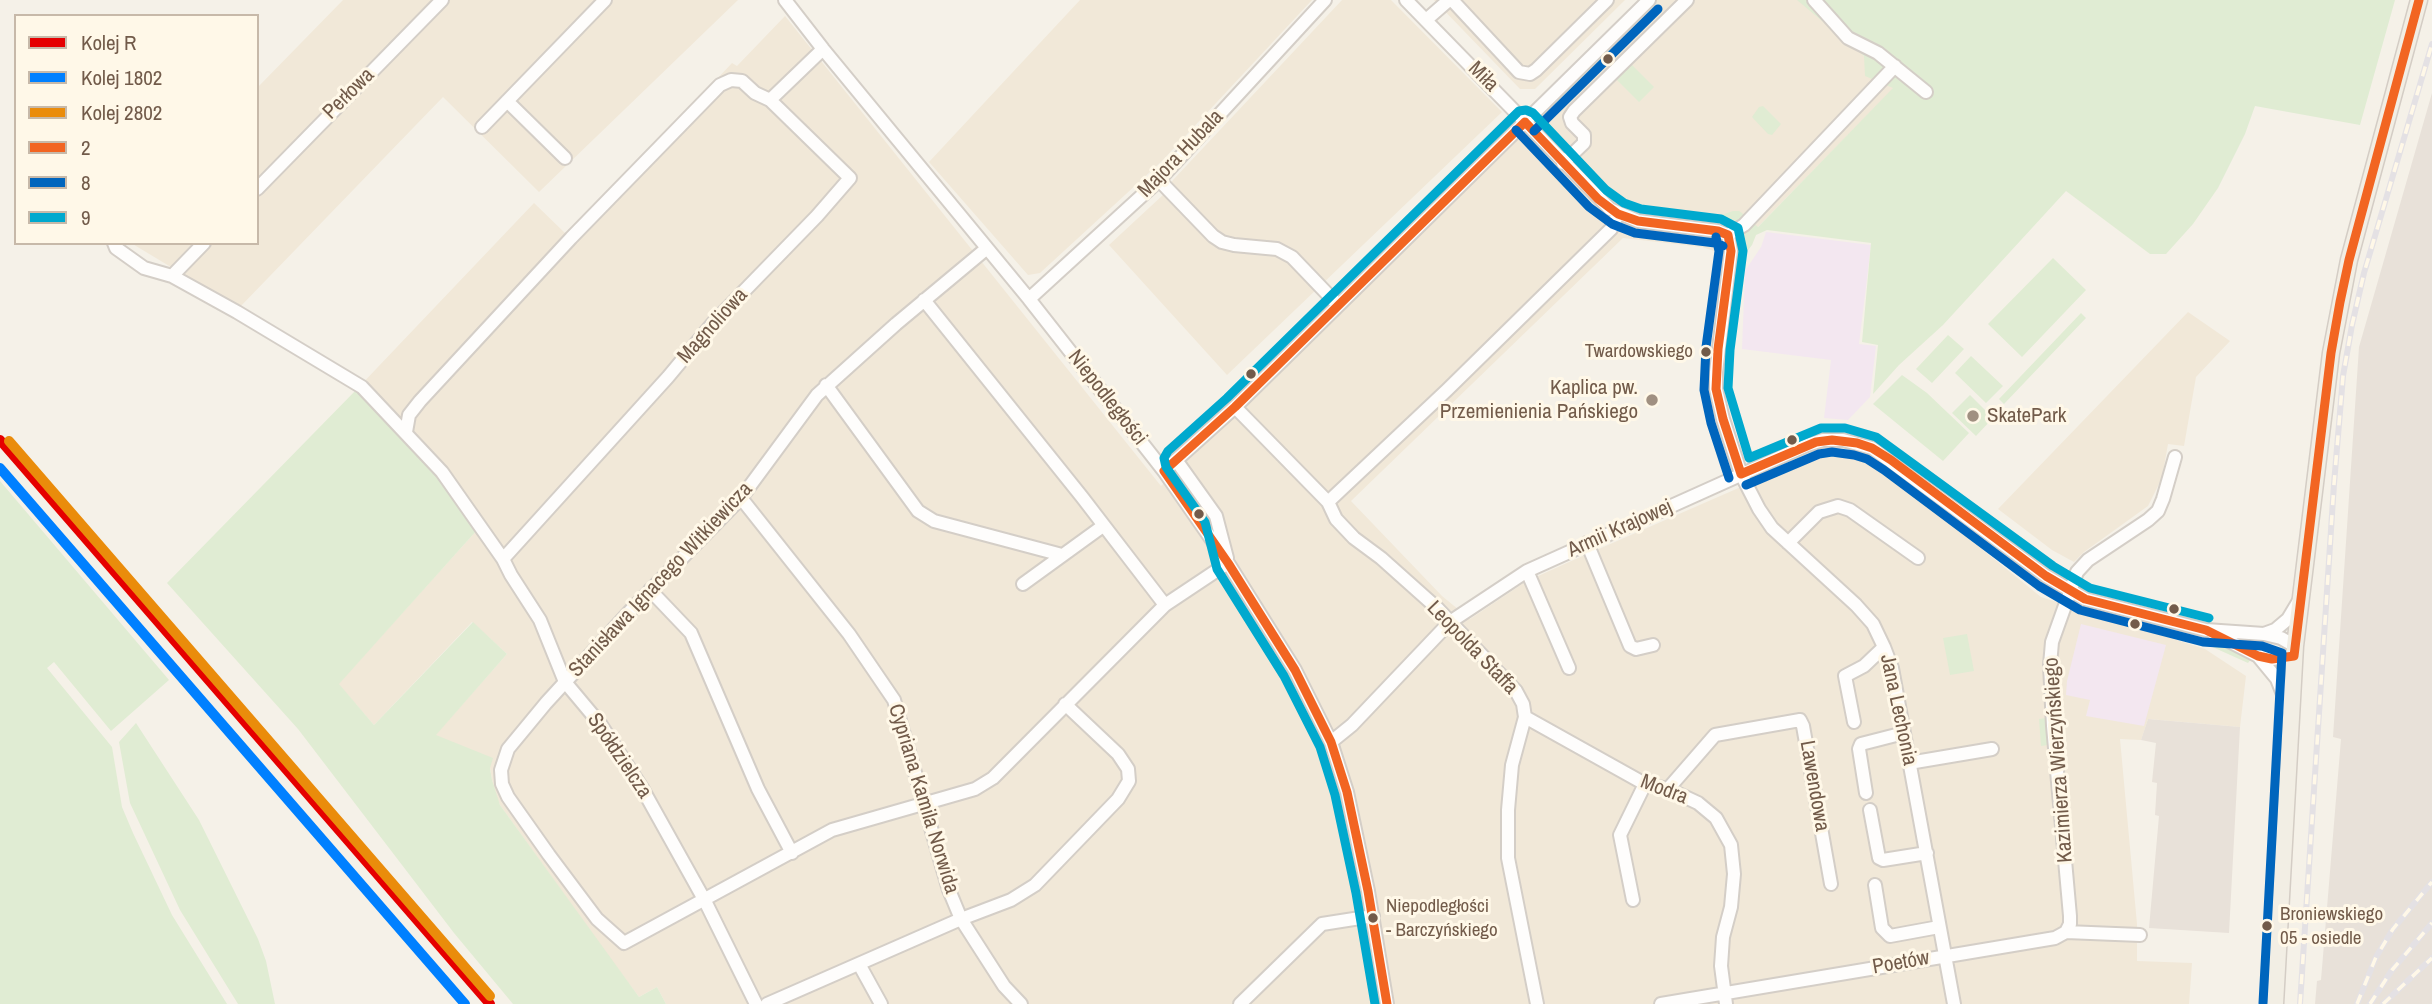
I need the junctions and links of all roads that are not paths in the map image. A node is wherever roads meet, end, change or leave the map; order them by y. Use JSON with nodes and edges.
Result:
{"nodes":[{"id":1,"x":442,"y":0,"type":"edge"},
{"id":2,"x":606,"y":0,"type":"edge"},
{"id":3,"x":785,"y":0,"type":"edge"},
{"id":4,"x":1325,"y":0,"type":"edge"},
{"id":5,"x":1406,"y":0,"type":"edge"},
{"id":6,"x":1450,"y":0,"type":"edge"},
{"id":7,"x":1607,"y":0,"type":"edge"},
{"id":8,"x":1649,"y":0,"type":"edge"},
{"id":9,"x":1687,"y":0,"type":"edge"},
{"id":10,"x":1814,"y":0,"type":"edge"},
{"id":11,"x":2419,"y":0,"type":"edge"},
{"id":12,"x":1426,"y":20,"type":"junction"},
{"id":13,"x":823,"y":49,"type":"junction"},
{"id":14,"x":1895,"y":66,"type":"junction"},
{"id":15,"x":1926,"y":92,"type":"dead end"},
{"id":16,"x":770,"y":100,"type":"junction"},
{"id":17,"x":507,"y":102,"type":"junction"},
{"id":18,"x":1525,"y":122,"type":"junction"},
{"id":19,"x":482,"y":127,"type":"dead end"},
{"id":20,"x":565,"y":158,"type":"dead end"},
{"id":21,"x":1563,"y":163,"type":"junction"},
{"id":22,"x":1158,"y":180,"type":"junction"},
{"id":23,"x":259,"y":187,"type":"edge"},
{"id":24,"x":1618,"y":214,"type":"junction"},
{"id":25,"x":1728,"y":235,"type":"junction"},
{"id":26,"x":115,"y":245,"type":"edge"},
{"id":27,"x":202,"y":245,"type":"edge"},
{"id":28,"x":986,"y":249,"type":"junction"},
{"id":29,"x":172,"y":276,"type":"junction"},
{"id":30,"x":1029,"y":299,"type":"junction"},
{"id":31,"x":924,"y":300,"type":"junction"},
{"id":32,"x":1338,"y":305,"type":"junction"},
{"id":33,"x":826,"y":385,"type":"junction"},
{"id":34,"x":1235,"y":407,"type":"junction"},
{"id":35,"x":406,"y":432,"type":"junction"},
{"id":36,"x":2175,"y":457,"type":"dead end"},
{"id":37,"x":1176,"y":460,"type":"junction"},
{"id":38,"x":1164,"y":471,"type":"junction"},
{"id":39,"x":1741,"y":474,"type":"junction"},
{"id":40,"x":741,"y":498,"type":"junction"},
{"id":41,"x":1328,"y":502,"type":"junction"},
{"id":42,"x":1103,"y":526,"type":"junction"},
{"id":43,"x":1587,"y":543,"type":"junction"},
{"id":44,"x":1788,"y":543,"type":"junction"},
{"id":45,"x":1062,"y":555,"type":"junction"},
{"id":46,"x":1919,"y":558,"type":"dead end"},
{"id":47,"x":503,"y":559,"type":"junction"},
{"id":48,"x":1228,"y":563,"type":"junction"},
{"id":49,"x":1527,"y":571,"type":"junction"},
{"id":50,"x":1023,"y":584,"type":"dead end"},
{"id":51,"x":2069,"y":589,"type":"junction"},
{"id":52,"x":650,"y":590,"type":"junction"},
{"id":53,"x":2300,"y":599,"type":"junction"},
{"id":54,"x":1165,"y":605,"type":"junction"},
{"id":55,"x":1450,"y":622,"type":"junction"},
{"id":56,"x":2206,"y":630,"type":"junction"},
{"id":57,"x":2264,"y":634,"type":"junction"},
{"id":58,"x":1653,"y":645,"type":"dead end"},
{"id":59,"x":1884,"y":646,"type":"junction"},
{"id":60,"x":2294,"y":651,"type":"junction"},
{"id":61,"x":2258,"y":656,"type":"junction"},
{"id":62,"x":1569,"y":668,"type":"dead end"},
{"id":63,"x":565,"y":682,"type":"junction"},
{"id":64,"x":1065,"y":704,"type":"junction"},
{"id":65,"x":2290,"y":712,"type":"junction"},
{"id":66,"x":1525,"y":717,"type":"junction"},
{"id":67,"x":1854,"y":722,"type":"dead end"},
{"id":68,"x":1904,"y":733,"type":"junction"},
{"id":69,"x":1331,"y":742,"type":"junction"},
{"id":70,"x":1992,"y":748,"type":"dead end"},
{"id":71,"x":1909,"y":763,"type":"junction"},
{"id":72,"x":1645,"y":784,"type":"junction"},
{"id":73,"x":1668,"y":789,"type":"junction"},
{"id":74,"x":1866,"y":793,"type":"dead end"},
{"id":75,"x":925,"y":804,"type":"junction"},
{"id":76,"x":1870,"y":810,"type":"dead end"},
{"id":77,"x":792,"y":853,"type":"junction"},
{"id":78,"x":1927,"y":853,"type":"junction"},
{"id":79,"x":1831,"y":884,"type":"dead end"},
{"id":80,"x":1875,"y":885,"type":"dead end"},
{"id":81,"x":1633,"y":900,"type":"dead end"},
{"id":82,"x":705,"y":901,"type":"junction"},
{"id":83,"x":1373,"y":916,"type":"junction"},
{"id":84,"x":961,"y":919,"type":"junction"},
{"id":85,"x":1938,"y":927,"type":"junction"},
{"id":86,"x":2066,"y":932,"type":"junction"},
{"id":87,"x":2140,"y":934,"type":"dead end"},
{"id":88,"x":1944,"y":955,"type":"junction"},
{"id":89,"x":859,"y":964,"type":"junction"},
{"id":90,"x":1726,"y":999,"type":"edge"},
{"id":91,"x":756,"y":1004,"type":"edge"},
{"id":92,"x":767,"y":1004,"type":"edge"},
{"id":93,"x":881,"y":1004,"type":"edge"},
{"id":94,"x":1021,"y":1004,"type":"edge"},
{"id":95,"x":1240,"y":1004,"type":"edge"},
{"id":96,"x":1387,"y":1004,"type":"edge"},
{"id":97,"x":1537,"y":1004,"type":"edge"},
{"id":98,"x":1661,"y":1004,"type":"edge"},
{"id":99,"x":1954,"y":1004,"type":"edge"},
{"id":100,"x":2275,"y":1004,"type":"edge"}],
"edges":[{"from":1,"to":23,"type":"street","name":"Perłowa"},
{"from":2,"to":17,"type":"street"},
{"from":3,"to":13,"type":"street","name":"Niepodległości"},
{"from":4,"to":22,"type":"street","name":"Majora Hubala"},
{"from":5,"to":12,"type":"street","name":"Miła"},
{"from":6,"to":7,"type":"street"},
{"from":6,"to":12,"type":"street"},
{"from":8,"to":18,"type":"street"},
{"from":9,"to":21,"type":"street"},
{"from":10,"to":14,"type":"street"},
{"from":11,"to":53,"type":"main road"},
{"from":12,"to":18,"type":"street","name":"Miła"},
{"from":13,"to":16,"type":"street"},
{"from":13,"to":28,"type":"street","name":"Niepodległości"},
{"from":14,"to":15,"type":"street"},
{"from":14,"to":25,"type":"street"},
{"from":16,"to":35,"type":"street","name":"Magnoliowa"},
{"from":16,"to":47,"type":"street","name":"Magnoliowa"},
{"from":17,"to":19,"type":"street"},
{"from":17,"to":20,"type":"street"},
{"from":18,"to":21,"type":"street","name":"Miła"},
{"from":18,"to":32,"type":"street"},
{"from":21,"to":24,"type":"street","name":"Miła"},
{"from":22,"to":30,"type":"street","name":"Majora Hubala"},
{"from":22,"to":32,"type":"street"},
{"from":24,"to":25,"type":"street"},
{"from":24,"to":41,"type":"street"},
{"from":25,"to":39,"type":"street","name":"Jana Lechonia"},
{"from":26,"to":29,"type":"street","name":"Spółdzielcza"},
{"from":27,"to":29,"type":"street"},
{"from":28,"to":30,"type":"street","name":"Niepodległości"},
{"from":28,"to":31,"type":"street","name":"Stanisława Ignacego Witkiewicza"},
{"from":29,"to":35,"type":"street","name":"Spółdzielcza"},
{"from":30,"to":38,"type":"street","name":"Niepodległości"},
{"from":31,"to":33,"type":"street","name":"Stanisława Ignacego Witkiewicza"},
{"from":31,"to":42,"type":"street"},
{"from":32,"to":34,"type":"street"},
{"from":33,"to":40,"type":"street","name":"Stanisława Ignacego Witkiewicza"},
{"from":33,"to":45,"type":"street"},
{"from":34,"to":37,"type":"street"},
{"from":34,"to":41,"type":"street","name":"Leopolda Staffa"},
{"from":35,"to":47,"type":"street","name":"Spółdzielcza"},
{"from":36,"to":51,"type":"street","name":"Kazimierza Wierzyńskiego"},
{"from":37,"to":38,"type":"street"},
{"from":37,"to":48,"type":"street"},
{"from":38,"to":48,"type":"street","name":"Niepodległości"},
{"from":39,"to":43,"type":"street","name":"Armii Krajowej"},
{"from":39,"to":44,"type":"street","name":"Jana Lechonia"},
{"from":39,"to":51,"type":"street","name":"Armii Krajowej"},
{"from":40,"to":52,"type":"street","name":"Stanisława Ignacego Witkiewicza"},
{"from":40,"to":75,"type":"street","name":"Cypriana Kamila Norwida"},
{"from":41,"to":55,"type":"street","name":"Leopolda Staffa"},
{"from":42,"to":45,"type":"street"},
{"from":42,"to":54,"type":"street"},
{"from":43,"to":49,"type":"street","name":"Armii Krajowej"},
{"from":43,"to":58,"type":"street"},
{"from":44,"to":46,"type":"street"},
{"from":44,"to":59,"type":"street","name":"Jana Lechonia"},
{"from":45,"to":50,"type":"street"},
{"from":47,"to":63,"type":"street","name":"Spółdzielcza"},
{"from":48,"to":54,"type":"street"},
{"from":48,"to":69,"type":"street","name":"Niepodległości"},
{"from":49,"to":55,"type":"street","name":"Armii Krajowej"},
{"from":49,"to":62,"type":"street"},
{"from":51,"to":56,"type":"street","name":"Armii Krajowej"},
{"from":51,"to":86,"type":"street","name":"Kazimierza Wierzyńskiego"},
{"from":52,"to":63,"type":"street","name":"Stanisława Ignacego Witkiewicza"},
{"from":52,"to":77,"type":"street"},
{"from":53,"to":57,"type":"street"},
{"from":53,"to":60,"type":"main road"},
{"from":54,"to":64,"type":"street"},
{"from":55,"to":66,"type":"street","name":"Leopolda Staffa"},
{"from":55,"to":69,"type":"street","name":"Armii Krajowej"},
{"from":56,"to":57,"type":"street","name":"Armii Krajowej"},
{"from":56,"to":61,"type":"street","name":"Armii Krajowej"},
{"from":57,"to":60,"type":"street","name":"Armii Krajowej"},
{"from":59,"to":67,"type":"street"},
{"from":59,"to":68,"type":"street","name":"Jana Lechonia"},
{"from":60,"to":61,"type":"street","name":"Armii Krajowej"},
{"from":60,"to":65,"type":"main road"},
{"from":61,"to":65,"type":"street","name":"Armii Krajowej"},
{"from":63,"to":82,"type":"street","name":"Spółdzielcza"},
{"from":63,"to":82,"type":"street","name":"Stanisława Ignacego Witkiewicza"},
{"from":64,"to":75,"type":"street"},
{"from":64,"to":84,"type":"street"},
{"from":65,"to":100,"type":"main road"},
{"from":66,"to":72,"type":"street","name":"Modra"},
{"from":66,"to":97,"type":"street","name":"Leopolda Staffa"},
{"from":68,"to":71,"type":"street","name":"Jana Lechonia"},
{"from":68,"to":74,"type":"street"},
{"from":69,"to":83,"type":"street","name":"Niepodległości"},
{"from":70,"to":71,"type":"street"},
{"from":71,"to":78,"type":"street","name":"Jana Lechonia"},
{"from":72,"to":73,"type":"street","name":"Modra"},
{"from":72,"to":81,"type":"street"},
{"from":73,"to":79,"type":"street","name":"Lawendowa"},
{"from":73,"to":90,"type":"street","name":"Modra"},
{"from":75,"to":77,"type":"street"},
{"from":75,"to":84,"type":"street","name":"Cypriana Kamila Norwida"},
{"from":76,"to":78,"type":"street"},
{"from":77,"to":82,"type":"street"},
{"from":78,"to":85,"type":"street","name":"Jana Lechonia"},
{"from":80,"to":85,"type":"street"},
{"from":82,"to":91,"type":"street","name":"Spółdzielcza"},
{"from":83,"to":95,"type":"street"},
{"from":83,"to":96,"type":"street","name":"Niepodległości"},
{"from":84,"to":89,"type":"street"},
{"from":84,"to":94,"type":"street","name":"Cypriana Kamila Norwida"},
{"from":85,"to":88,"type":"street","name":"Jana Lechonia"},
{"from":86,"to":87,"type":"street","name":"Poetów"},
{"from":86,"to":88,"type":"street","name":"Poetów"},
{"from":88,"to":90,"type":"street","name":"Poetów"},
{"from":88,"to":99,"type":"street","name":"Jana Lechonia"},
{"from":89,"to":92,"type":"street"},
{"from":89,"to":93,"type":"street"},
{"from":90,"to":98,"type":"street","name":"Poetów"}]}
